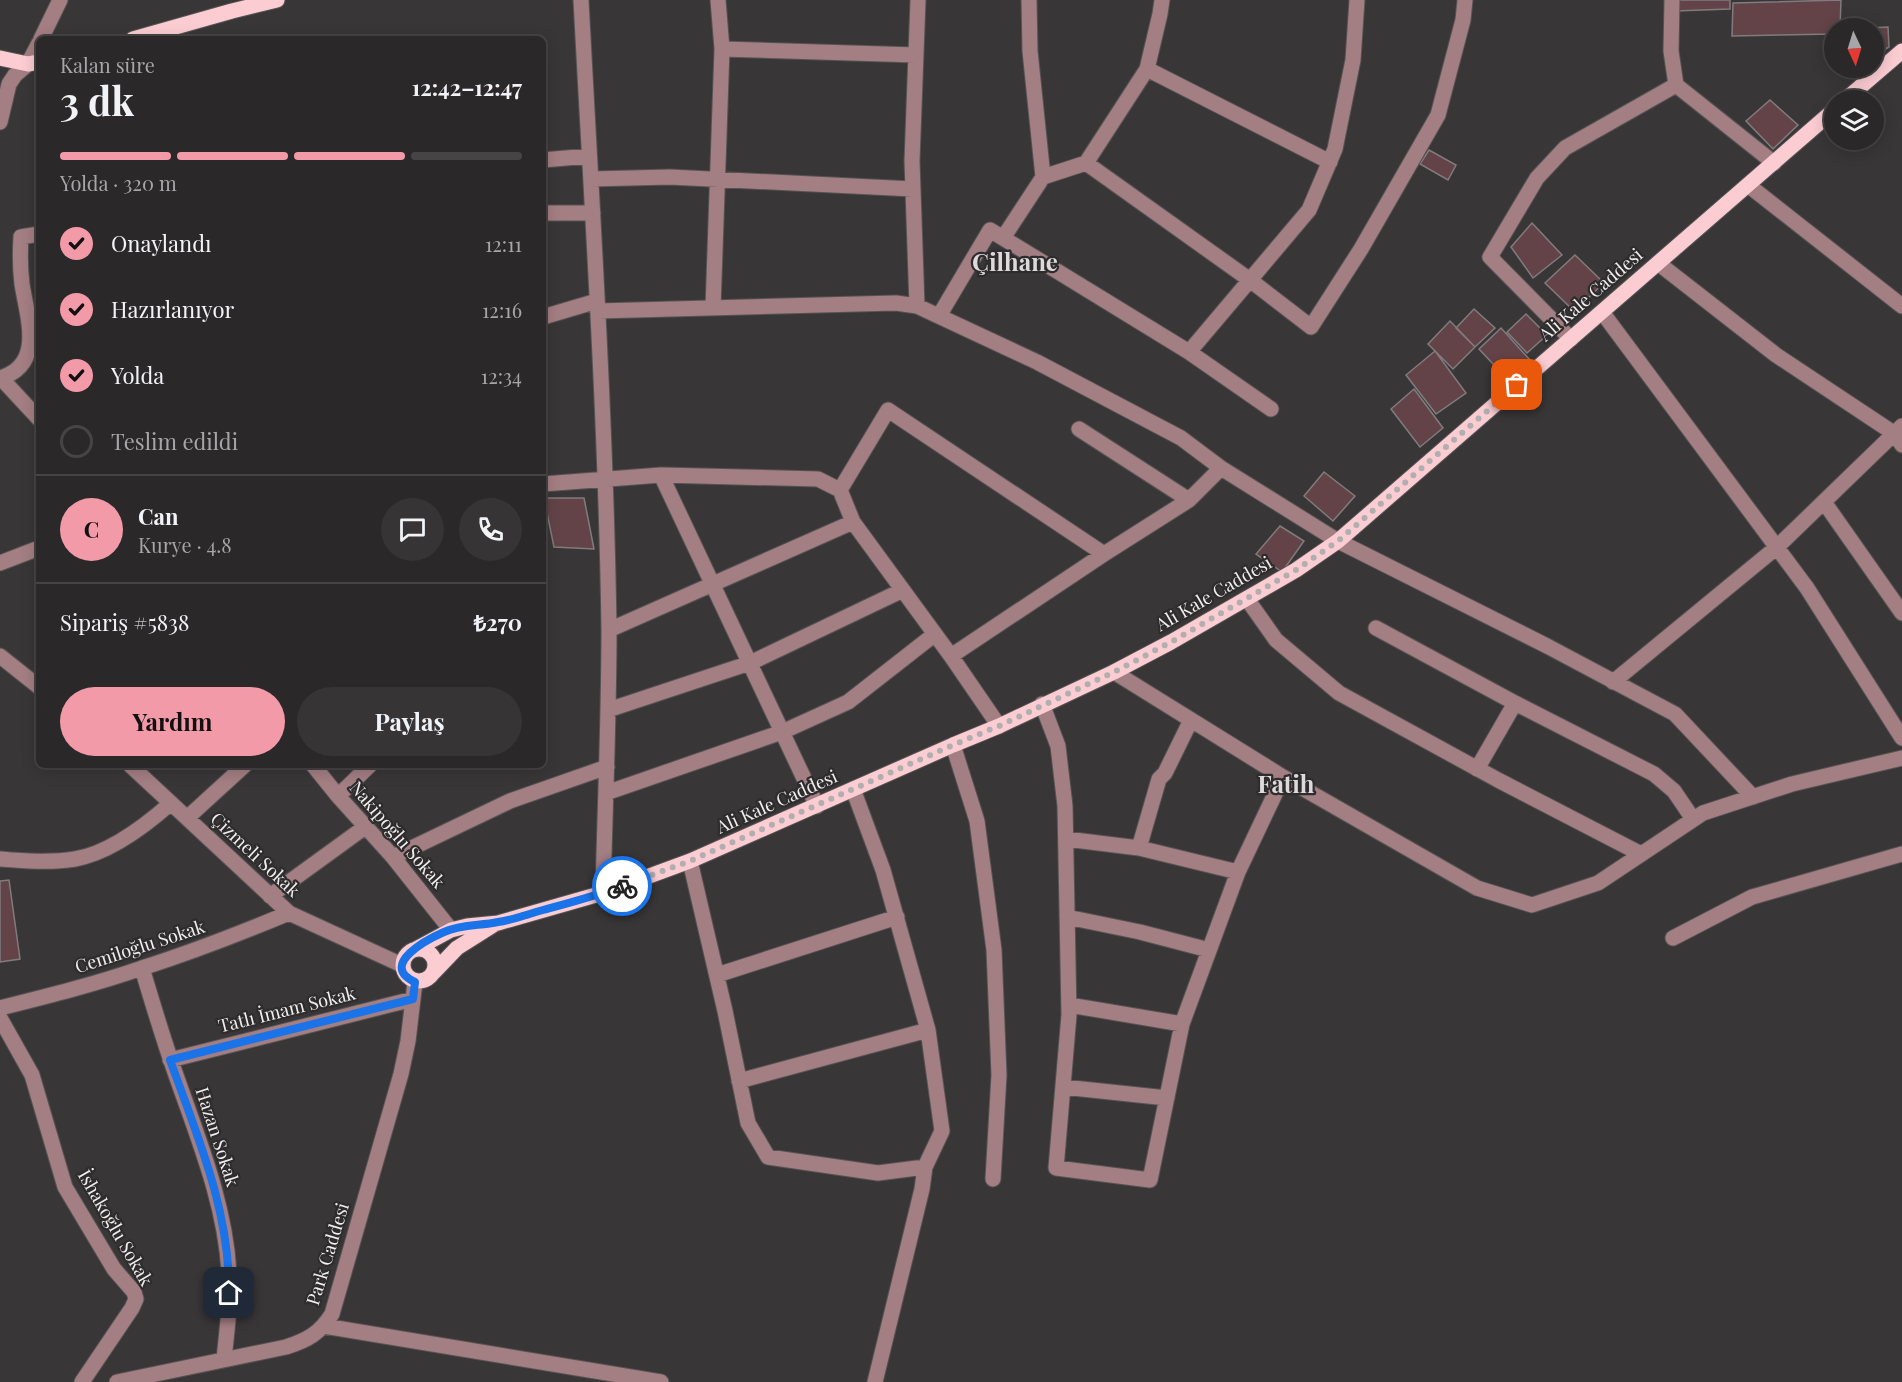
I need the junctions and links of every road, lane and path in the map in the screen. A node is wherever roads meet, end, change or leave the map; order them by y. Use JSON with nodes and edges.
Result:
{"nodes":[{"id":1,"x":60,"y":0,"type":"edge"},
{"id":2,"x":277,"y":0,"type":"edge"},
{"id":3,"x":580,"y":0,"type":"edge"},
{"id":4,"x":718,"y":0,"type":"edge"},
{"id":5,"x":918,"y":0,"type":"edge"},
{"id":6,"x":1029,"y":0,"type":"edge"},
{"id":7,"x":1162,"y":0,"type":"edge"},
{"id":8,"x":1357,"y":0,"type":"edge"},
{"id":9,"x":1465,"y":0,"type":"edge"},
{"id":10,"x":1672,"y":0,"type":"edge"},
{"id":11,"x":171,"y":34,"type":"edge"},
{"id":12,"x":42,"y":36,"type":"edge"},
{"id":13,"x":156,"y":36,"type":"edge"},
{"id":14,"x":722,"y":49,"type":"junction"},
{"id":15,"x":1902,"y":52,"type":"edge"},
{"id":16,"x":916,"y":55,"type":"junction"},
{"id":17,"x":0,"y":58,"type":"edge"},
{"id":18,"x":34,"y":63,"type":"edge"},
{"id":19,"x":1147,"y":69,"type":"junction"},
{"id":20,"x":1676,"y":85,"type":"junction"},
{"id":21,"x":1857,"y":90,"type":"edge"},
{"id":22,"x":1824,"y":119,"type":"edge"},
{"id":23,"x":0,"y":122,"type":"edge"},
{"id":24,"x":589,"y":156,"type":"junction"},
{"id":25,"x":546,"y":160,"type":"edge"},
{"id":26,"x":1330,"y":162,"type":"junction"},
{"id":27,"x":1086,"y":163,"type":"junction"},
{"id":28,"x":1773,"y":163,"type":"junction"},
{"id":29,"x":1043,"y":177,"type":"junction"},
{"id":30,"x":591,"y":179,"type":"junction"},
{"id":31,"x":719,"y":179,"type":"junction"},
{"id":32,"x":1748,"y":185,"type":"junction"},
{"id":33,"x":913,"y":189,"type":"junction"},
{"id":34,"x":546,"y":213,"type":"edge"},
{"id":35,"x":593,"y":213,"type":"junction"},
{"id":36,"x":36,"y":234,"type":"edge"},
{"id":37,"x":1003,"y":237,"type":"junction"},
{"id":38,"x":1658,"y":263,"type":"junction"},
{"id":39,"x":1251,"y":280,"type":"junction"},
{"id":40,"x":597,"y":306,"type":"junction"},
{"id":41,"x":917,"y":306,"type":"junction"},
{"id":42,"x":1902,"y":306,"type":"edge"},
{"id":43,"x":713,"y":308,"type":"junction"},
{"id":44,"x":1602,"y":312,"type":"junction"},
{"id":45,"x":939,"y":315,"type":"junction"},
{"id":46,"x":546,"y":316,"type":"edge"},
{"id":47,"x":1571,"y":339,"type":"junction"},
{"id":48,"x":1189,"y":352,"type":"junction"},
{"id":49,"x":1,"y":378,"type":"edge"},
{"id":50,"x":1271,"y":409,"type":"dead end"},
{"id":51,"x":36,"y":416,"type":"edge"},
{"id":52,"x":1079,"y":429,"type":"dead end"},
{"id":53,"x":1900,"y":435,"type":"edge"},
{"id":54,"x":1221,"y":468,"type":"junction"},
{"id":55,"x":661,"y":475,"type":"junction"},
{"id":56,"x":604,"y":479,"type":"junction"},
{"id":57,"x":546,"y":484,"type":"edge"},
{"id":58,"x":840,"y":490,"type":"junction"},
{"id":59,"x":1190,"y":500,"type":"junction"},
{"id":60,"x":1824,"y":502,"type":"junction"},
{"id":61,"x":853,"y":522,"type":"junction"},
{"id":62,"x":1338,"y":541,"type":"junction"},
{"id":63,"x":1777,"y":547,"type":"junction"},
{"id":64,"x":36,"y":549,"type":"edge"},
{"id":65,"x":1104,"y":554,"type":"junction"},
{"id":66,"x":0,"y":563,"type":"edge"},
{"id":67,"x":713,"y":585,"type":"junction"},
{"id":68,"x":903,"y":590,"type":"junction"},
{"id":69,"x":1247,"y":598,"type":"junction"},
{"id":70,"x":1902,"y":613,"type":"edge"},
{"id":71,"x":1376,"y":628,"type":"dead end"},
{"id":72,"x":609,"y":630,"type":"junction"},
{"id":73,"x":935,"y":633,"type":"junction"},
{"id":74,"x":0,"y":656,"type":"edge"},
{"id":75,"x":951,"y":656,"type":"junction"},
{"id":76,"x":750,"y":663,"type":"junction"},
{"id":77,"x":1114,"y":672,"type":"junction"},
{"id":78,"x":1613,"y":682,"type":"junction"},
{"id":79,"x":36,"y":685,"type":"edge"},
{"id":80,"x":1515,"y":703,"type":"junction"},
{"id":81,"x":1042,"y":704,"type":"junction"},
{"id":82,"x":608,"y":710,"type":"junction"},
{"id":83,"x":1191,"y":720,"type":"junction"},
{"id":84,"x":999,"y":726,"type":"junction"},
{"id":85,"x":782,"y":732,"type":"junction"},
{"id":86,"x":1902,"y":738,"type":"edge"},
{"id":87,"x":953,"y":745,"type":"junction"},
{"id":88,"x":1902,"y":758,"type":"edge"},
{"id":89,"x":607,"y":767,"type":"junction"},
{"id":90,"x":133,"y":768,"type":"edge"},
{"id":91,"x":242,"y":768,"type":"edge"},
{"id":92,"x":315,"y":768,"type":"edge"},
{"id":93,"x":367,"y":768,"type":"edge"},
{"id":94,"x":1477,"y":769,"type":"junction"},
{"id":95,"x":1283,"y":777,"type":"junction"},
{"id":96,"x":853,"y":789,"type":"junction"},
{"id":97,"x":606,"y":793,"type":"junction"},
{"id":98,"x":338,"y":796,"type":"junction"},
{"id":99,"x":1753,"y":797,"type":"junction"},
{"id":100,"x":171,"y":803,"type":"junction"},
{"id":101,"x":817,"y":806,"type":"junction"},
{"id":102,"x":187,"y":818,"type":"junction"},
{"id":103,"x":1694,"y":819,"type":"junction"},
{"id":104,"x":366,"y":827,"type":"junction"},
{"id":105,"x":1066,"y":839,"type":"junction"},
{"id":106,"x":1139,"y":848,"type":"junction"},
{"id":107,"x":1641,"y":854,"type":"junction"},
{"id":108,"x":1902,"y":854,"type":"edge"},
{"id":109,"x":393,"y":857,"type":"junction"},
{"id":110,"x":0,"y":859,"type":"edge"},
{"id":111,"x":690,"y":861,"type":"junction"},
{"id":112,"x":1238,"y":872,"type":"junction"},
{"id":113,"x":603,"y":893,"type":"junction"},
{"id":114,"x":270,"y":896,"type":"junction"},
{"id":115,"x":289,"y":913,"type":"junction"},
{"id":116,"x":897,"y":917,"type":"junction"},
{"id":117,"x":1067,"y":917,"type":"junction"},
{"id":118,"x":498,"y":922,"type":"junction"},
{"id":119,"x":451,"y":930,"type":"junction"},
{"id":120,"x":1673,"y":938,"type":"dead end"},
{"id":121,"x":414,"y":950,"type":"junction"},
{"id":122,"x":1209,"y":950,"type":"junction"},
{"id":123,"x":402,"y":965,"type":"junction"},
{"id":124,"x":142,"y":968,"type":"junction"},
{"id":125,"x":434,"y":972,"type":"junction"},
{"id":126,"x":717,"y":975,"type":"junction"},
{"id":127,"x":415,"y":982,"type":"junction"},
{"id":128,"x":413,"y":999,"type":"junction"},
{"id":129,"x":1069,"y":1005,"type":"junction"},
{"id":130,"x":0,"y":1008,"type":"edge"},
{"id":131,"x":0,"y":1018,"type":"edge"},
{"id":132,"x":1182,"y":1024,"type":"junction"},
{"id":133,"x":928,"y":1029,"type":"junction"},
{"id":134,"x":170,"y":1060,"type":"junction"},
{"id":135,"x":739,"y":1081,"type":"junction"},
{"id":136,"x":1063,"y":1087,"type":"junction"},
{"id":137,"x":1167,"y":1098,"type":"junction"},
{"id":138,"x":925,"y":1167,"type":"junction"},
{"id":139,"x":993,"y":1179,"type":"dead end"},
{"id":140,"x":324,"y":1326,"type":"junction"},
{"id":141,"x":224,"y":1359,"type":"junction"},
{"id":142,"x":82,"y":1382,"type":"edge"},
{"id":143,"x":117,"y":1382,"type":"edge"},
{"id":144,"x":661,"y":1382,"type":"edge"},
{"id":145,"x":875,"y":1382,"type":"edge"}],
"edges":[{"from":1,"to":12,"type":"street"},
{"from":2,"to":11,"type":"main road"},
{"from":3,"to":24,"type":"street"},
{"from":4,"to":14,"type":"street"},
{"from":5,"to":16,"type":"street"},
{"from":6,"to":29,"type":"street"},
{"from":7,"to":19,"type":"street"},
{"from":8,"to":26,"type":"street"},
{"from":9,"to":39,"type":"street"},
{"from":10,"to":20,"type":"street"},
{"from":11,"to":13,"type":"main road"},
{"from":14,"to":16,"type":"street"},
{"from":14,"to":31,"type":"street"},
{"from":15,"to":21,"type":"main road"},
{"from":16,"to":33,"type":"street"},
{"from":17,"to":18,"type":"main road"},
{"from":18,"to":23,"type":"street"},
{"from":19,"to":26,"type":"street"},
{"from":19,"to":27,"type":"street"},
{"from":20,"to":28,"type":"street"},
{"from":20,"to":47,"type":"street"},
{"from":22,"to":28,"type":"main road","name":"Ali Kale Caddesi"},
{"from":24,"to":25,"type":"street"},
{"from":24,"to":30,"type":"street"},
{"from":26,"to":39,"type":"street"},
{"from":27,"to":29,"type":"street"},
{"from":27,"to":39,"type":"street"},
{"from":28,"to":32,"type":"main road","name":"Ali Kale Caddesi"},
{"from":29,"to":37,"type":"street"},
{"from":30,"to":31,"type":"street"},
{"from":30,"to":35,"type":"street"},
{"from":31,"to":33,"type":"street"},
{"from":31,"to":43,"type":"street"},
{"from":32,"to":38,"type":"main road","name":"Ali Kale Caddesi"},
{"from":32,"to":42,"type":"street"},
{"from":33,"to":41,"type":"street"},
{"from":34,"to":35,"type":"street"},
{"from":35,"to":40,"type":"street"},
{"from":36,"to":49,"type":"street"},
{"from":37,"to":45,"type":"street"},
{"from":37,"to":48,"type":"street"},
{"from":38,"to":44,"type":"main road","name":"Ali Kale Caddesi"},
{"from":38,"to":53,"type":"street"},
{"from":39,"to":48,"type":"street"},
{"from":40,"to":43,"type":"street"},
{"from":40,"to":46,"type":"street"},
{"from":40,"to":56,"type":"street"},
{"from":41,"to":43,"type":"street"},
{"from":41,"to":45,"type":"street"},
{"from":44,"to":47,"type":"main road","name":"Ali Kale Caddesi"},
{"from":44,"to":63,"type":"street"},
{"from":45,"to":54,"type":"street"},
{"from":47,"to":62,"type":"main road","name":"Ali Kale Caddesi"},
{"from":48,"to":50,"type":"street"},
{"from":49,"to":51,"type":"street"},
{"from":52,"to":59,"type":"street"},
{"from":53,"to":60,"type":"street"},
{"from":54,"to":59,"type":"street"},
{"from":54,"to":62,"type":"street"},
{"from":55,"to":56,"type":"street"},
{"from":55,"to":58,"type":"street"},
{"from":55,"to":67,"type":"street"},
{"from":56,"to":57,"type":"street"},
{"from":56,"to":72,"type":"street"},
{"from":58,"to":61,"type":"street"},
{"from":58,"to":65,"type":"street"},
{"from":59,"to":65,"type":"street"},
{"from":60,"to":63,"type":"street"},
{"from":60,"to":70,"type":"street"},
{"from":61,"to":67,"type":"street"},
{"from":61,"to":68,"type":"street"},
{"from":62,"to":69,"type":"main road","name":"Ali Kale Caddesi"},
{"from":62,"to":78,"type":"street"},
{"from":63,"to":78,"type":"street"},
{"from":63,"to":86,"type":"street"},
{"from":64,"to":66,"type":"street"},
{"from":65,"to":75,"type":"street"},
{"from":67,"to":72,"type":"street"},
{"from":67,"to":76,"type":"street"},
{"from":68,"to":73,"type":"street"},
{"from":68,"to":76,"type":"street"},
{"from":69,"to":77,"type":"main road","name":"Ali Kale Caddesi"},
{"from":69,"to":94,"type":"street"},
{"from":71,"to":80,"type":"street"},
{"from":72,"to":82,"type":"street"},
{"from":73,"to":75,"type":"street"},
{"from":73,"to":85,"type":"street"},
{"from":74,"to":79,"type":"street"},
{"from":75,"to":84,"type":"street"},
{"from":76,"to":82,"type":"street"},
{"from":76,"to":85,"type":"street"},
{"from":77,"to":81,"type":"main road","name":"Ali Kale Caddesi"},
{"from":77,"to":83,"type":"street"},
{"from":78,"to":99,"type":"street"},
{"from":80,"to":94,"type":"street"},
{"from":80,"to":103,"type":"street"},
{"from":81,"to":84,"type":"main road","name":"Ali Kale Caddesi"},
{"from":81,"to":105,"type":"street"},
{"from":82,"to":89,"type":"street"},
{"from":83,"to":95,"type":"street"},
{"from":83,"to":106,"type":"street"},
{"from":84,"to":87,"type":"main road","name":"Ali Kale Caddesi"},
{"from":85,"to":97,"type":"street"},
{"from":85,"to":101,"type":"street"},
{"from":87,"to":96,"type":"main road","name":"Ali Kale Caddesi"},
{"from":87,"to":139,"type":"street"},
{"from":88,"to":99,"type":"street"},
{"from":89,"to":97,"type":"street"},
{"from":89,"to":109,"type":"street"},
{"from":90,"to":100,"type":"street","name":"Çizmeli Sokak"},
{"from":91,"to":102,"type":"street"},
{"from":92,"to":98,"type":"street","name":"Nakipoğlu Sokak"},
{"from":93,"to":98,"type":"street"},
{"from":94,"to":107,"type":"street"},
{"from":95,"to":107,"type":"street"},
{"from":95,"to":112,"type":"street"},
{"from":96,"to":101,"type":"main road","name":"Ali Kale Caddesi"},
{"from":96,"to":116,"type":"street"},
{"from":97,"to":113,"type":"street"},
{"from":98,"to":104,"type":"street","name":"Nakipoğlu Sokak"},
{"from":99,"to":103,"type":"street"},
{"from":100,"to":102,"type":"street","name":"Çizmeli Sokak"},
{"from":100,"to":110,"type":"street"},
{"from":101,"to":111,"type":"main road","name":"Ali Kale Caddesi"},
{"from":102,"to":114,"type":"street","name":"Çizmeli Sokak"},
{"from":103,"to":107,"type":"street"},
{"from":104,"to":109,"type":"street","name":"Nakipoğlu Sokak"},
{"from":104,"to":114,"type":"street"},
{"from":105,"to":106,"type":"street"},
{"from":105,"to":117,"type":"street"},
{"from":106,"to":112,"type":"street"},
{"from":108,"to":120,"type":"street"},
{"from":109,"to":119,"type":"street","name":"Nakipoğlu Sokak"},
{"from":111,"to":113,"type":"main road","name":"Ali Kale Caddesi"},
{"from":111,"to":126,"type":"street"},
{"from":112,"to":122,"type":"street"},
{"from":113,"to":118,"type":"main road","name":"Ali Kale Caddesi"},
{"from":114,"to":115,"type":"street","name":"Çizmeli Sokak"},
{"from":115,"to":123,"type":"street","name":"Çizmeli Sokak"},
{"from":115,"to":124,"type":"street","name":"Cemiloğlu Sokak"},
{"from":116,"to":126,"type":"street"},
{"from":116,"to":133,"type":"street"},
{"from":117,"to":122,"type":"street"},
{"from":117,"to":129,"type":"street"},
{"from":118,"to":119,"type":"main road","name":"Ali Kale Caddesi"},
{"from":118,"to":125,"type":"main road","name":"Ali Kale Caddesi"},
{"from":119,"to":121,"type":"main road","name":"Ali Kale Caddesi"},
{"from":121,"to":123,"type":"main road"},
{"from":121,"to":125,"type":"main road"},
{"from":122,"to":132,"type":"street"},
{"from":123,"to":127,"type":"main road"},
{"from":124,"to":130,"type":"street","name":"Cemiloğlu Sokak"},
{"from":124,"to":134,"type":"street","name":"Hazan Sokak"},
{"from":125,"to":127,"type":"main road"},
{"from":126,"to":135,"type":"street"},
{"from":127,"to":128,"type":"street","name":"Park Caddesi"},
{"from":128,"to":134,"type":"street","name":"Tatlı İmam Sokak"},
{"from":128,"to":140,"type":"street","name":"Park Caddesi"},
{"from":129,"to":132,"type":"street"},
{"from":129,"to":136,"type":"street"},
{"from":131,"to":142,"type":"street","name":"İshakoğlu Sokak"},
{"from":132,"to":137,"type":"street"},
{"from":133,"to":135,"type":"street"},
{"from":133,"to":138,"type":"street"},
{"from":134,"to":141,"type":"street","name":"Hazan Sokak"},
{"from":135,"to":138,"type":"street"},
{"from":136,"to":137,"type":"street"},
{"from":136,"to":137,"type":"street"},
{"from":138,"to":145,"type":"street"},
{"from":140,"to":141,"type":"street","name":"Park Caddesi"},
{"from":140,"to":144,"type":"street"},
{"from":141,"to":143,"type":"street","name":"Park Caddesi"}]}
